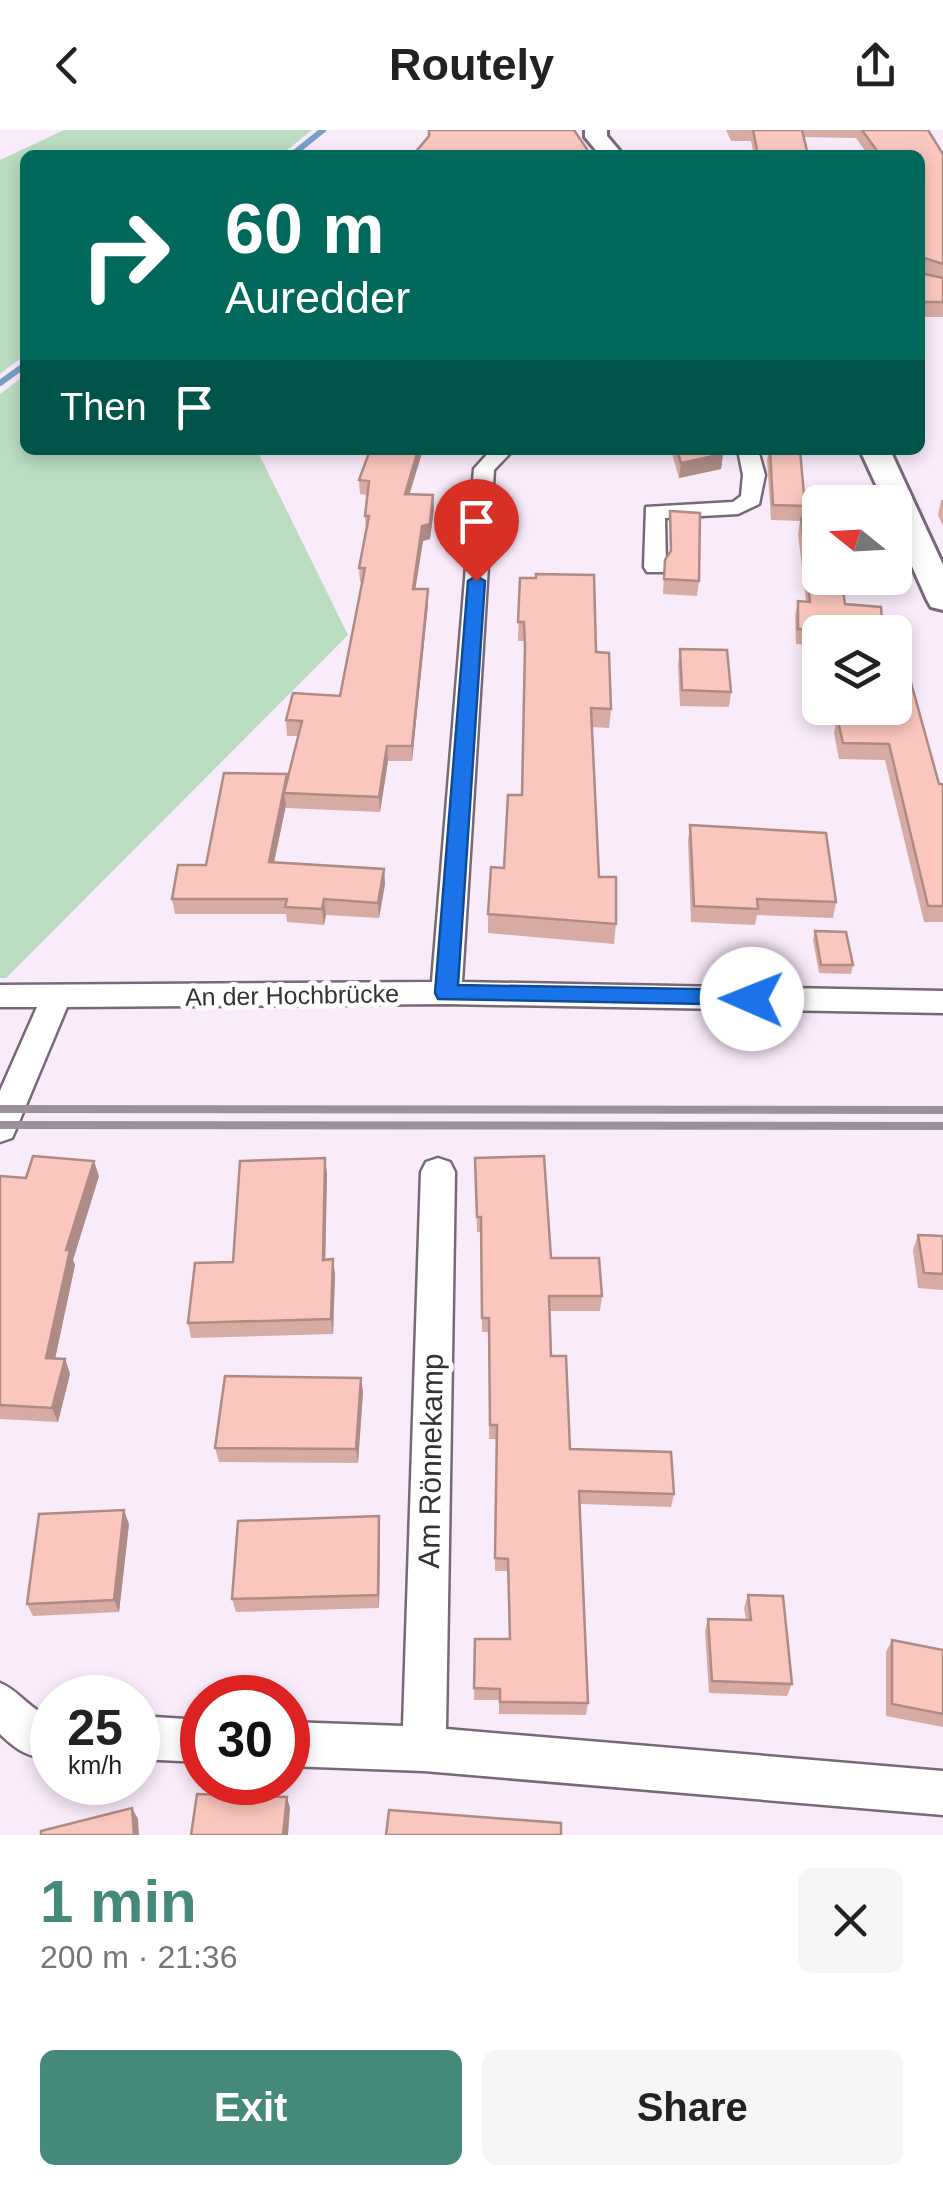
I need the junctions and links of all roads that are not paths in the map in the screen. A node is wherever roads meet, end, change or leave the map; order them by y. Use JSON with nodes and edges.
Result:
{"nodes":[{"id":1,"x":498,"y":455,"type":"edge"},
{"id":2,"x":749,"y":455,"type":"edge"},
{"id":3,"x":877,"y":455,"type":"edge"},
{"id":4,"x":654,"y":567,"type":"dead end"},
{"id":5,"x":943,"y":600,"type":"edge"},
{"id":6,"x":446,"y":993,"type":"junction"},
{"id":7,"x":0,"y":996,"type":"edge"},
{"id":8,"x":56,"y":997,"type":"junction"},
{"id":9,"x":943,"y":1002,"type":"edge"},
{"id":10,"x":0,"y":1130,"type":"edge"},
{"id":11,"x":438,"y":1172,"type":"dead end"},
{"id":12,"x":0,"y":1704,"type":"edge"},
{"id":13,"x":30,"y":1732,"type":"edge"},
{"id":14,"x":310,"y":1745,"type":"edge"},
{"id":15,"x":424,"y":1749,"type":"junction"},
{"id":16,"x":943,"y":1793,"type":"edge"}],
"edges":[{"from":1,"to":6,"type":"street"},
{"from":2,"to":4,"type":"street"},
{"from":3,"to":5,"type":"main road"},
{"from":6,"to":8,"type":"street","name":"An der Hochbrücke"},
{"from":6,"to":9,"type":"street","name":"An der Hochbrücke"},
{"from":7,"to":8,"type":"street","name":"An der Hochbrücke"},
{"from":8,"to":10,"type":"street"},
{"from":11,"to":15,"type":"street","name":"Am Rönnekamp"},
{"from":12,"to":13,"type":"street"},
{"from":14,"to":15,"type":"street"},
{"from":15,"to":16,"type":"street"}]}
